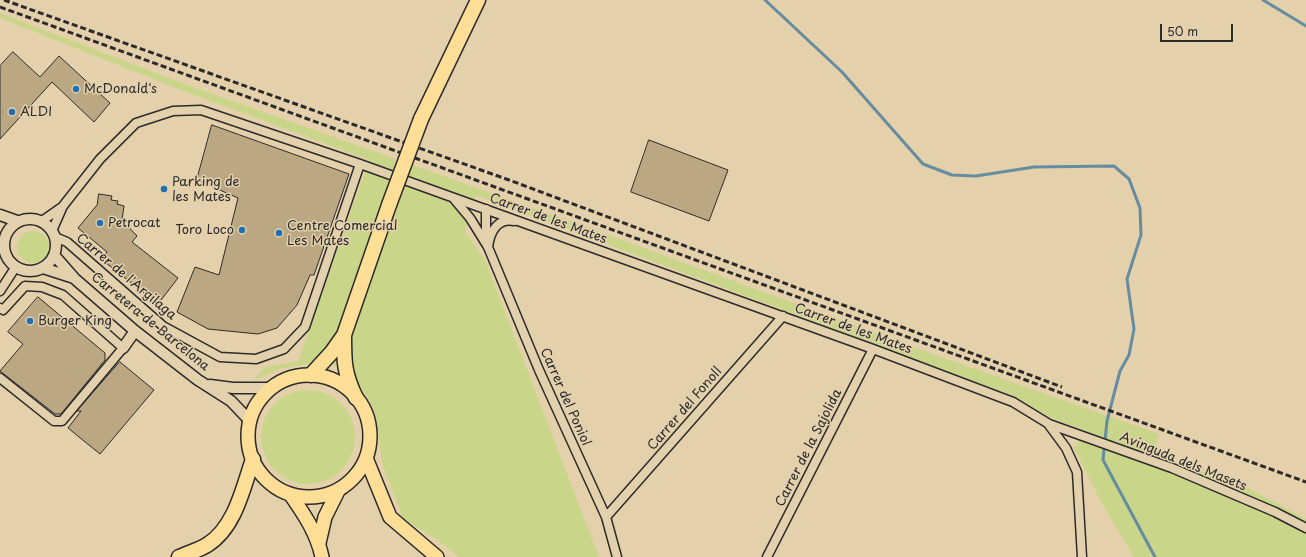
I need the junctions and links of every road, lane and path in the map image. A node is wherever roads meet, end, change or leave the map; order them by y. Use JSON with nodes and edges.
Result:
{"nodes":[{"id":1,"x":478,"y":0,"type":"edge"},
{"id":2,"x":360,"y":164,"type":"junction"},
{"id":3,"x":454,"y":199,"type":"junction"},
{"id":4,"x":63,"y":206,"type":"junction"},
{"id":5,"x":486,"y":209,"type":"junction"},
{"id":6,"x":0,"y":215,"type":"edge"},
{"id":7,"x":17,"y":221,"type":"junction"},
{"id":8,"x":42,"y":221,"type":"junction"},
{"id":9,"x":524,"y":222,"type":"junction"},
{"id":10,"x":54,"y":234,"type":"junction"},
{"id":11,"x":1,"y":238,"type":"edge"},
{"id":12,"x":488,"y":247,"type":"junction"},
{"id":13,"x":54,"y":256,"type":"junction"},
{"id":14,"x":15,"y":268,"type":"junction"},
{"id":15,"x":43,"y":268,"type":"junction"},
{"id":16,"x":75,"y":279,"type":"junction"},
{"id":17,"x":0,"y":291,"type":"edge"},
{"id":18,"x":0,"y":308,"type":"edge"},
{"id":19,"x":783,"y":316,"type":"junction"},
{"id":20,"x":135,"y":330,"type":"junction"},
{"id":21,"x":344,"y":335,"type":"junction"},
{"id":22,"x":123,"y":348,"type":"junction"},
{"id":23,"x":873,"y":349,"type":"junction"},
{"id":24,"x":310,"y":375,"type":"junction"},
{"id":25,"x":0,"y":378,"type":"edge"},
{"id":26,"x":208,"y":385,"type":"junction"},
{"id":27,"x":271,"y":388,"type":"junction"},
{"id":28,"x":356,"y":398,"type":"junction"},
{"id":29,"x":250,"y":421,"type":"junction"},
{"id":30,"x":1049,"y":424,"type":"junction"},
{"id":31,"x":366,"y":458,"type":"junction"},
{"id":32,"x":253,"y":459,"type":"junction"},
{"id":33,"x":339,"y":489,"type":"junction"},
{"id":34,"x":290,"y":494,"type":"junction"},
{"id":35,"x":606,"y":517,"type":"junction"},
{"id":36,"x":1306,"y":528,"type":"edge"},
{"id":37,"x":319,"y":544,"type":"junction"},
{"id":38,"x":179,"y":557,"type":"edge"},
{"id":39,"x":322,"y":557,"type":"edge"},
{"id":40,"x":437,"y":557,"type":"edge"},
{"id":41,"x":617,"y":557,"type":"edge"},
{"id":42,"x":767,"y":557,"type":"edge"},
{"id":43,"x":1082,"y":557,"type":"edge"}],
"edges":[{"from":1,"to":21,"type":"highway","bridge":true},
{"from":2,"to":3,"type":"street","name":"Carrer de les Mates"},
{"from":2,"to":4,"type":"street","name":"Carrer de les Mates"},
{"from":2,"to":10,"type":"street","name":"Carrer de l'Argilaga"},
{"from":3,"to":5,"type":"street","name":"Carrer de les Mates"},
{"from":3,"to":12,"type":"street","name":"Carrer del Poniol"},
{"from":4,"to":8,"type":"street","name":"Carrer de les Mates"},
{"from":4,"to":10,"type":"street","name":"Carrer de les Mates"},
{"from":5,"to":9,"type":"street","name":"Carrer de les Mates"},
{"from":5,"to":12,"type":"street","name":"Carrer del Poniol"},
{"from":6,"to":7,"type":"street"},
{"from":7,"to":8,"type":"street"},
{"from":7,"to":11,"type":"street"},
{"from":8,"to":10,"type":"street"},
{"from":9,"to":12,"type":"street"},
{"from":9,"to":19,"type":"street","name":"Carrer de les Mates"},
{"from":10,"to":13,"type":"street"},
{"from":11,"to":14,"type":"street"},
{"from":12,"to":35,"type":"street","name":"Carrer del Poniol"},
{"from":13,"to":15,"type":"street"},
{"from":13,"to":16,"type":"street","name":"Carretera de Barcelona"},
{"from":14,"to":15,"type":"street"},
{"from":14,"to":17,"type":"street"},
{"from":15,"to":16,"type":"street","name":"Carretera de Barcelona"},
{"from":16,"to":20,"type":"street","name":"Carretera de Barcelona"},
{"from":18,"to":22,"type":"street"},
{"from":19,"to":23,"type":"street","name":"Carrer de les Mates"},
{"from":19,"to":35,"type":"street","name":"Carrer del Fonoll"},
{"from":20,"to":22,"type":"street"},
{"from":20,"to":26,"type":"street","name":"Carretera de Barcelona"},
{"from":21,"to":24,"type":"highway"},
{"from":21,"to":28,"type":"highway"},
{"from":22,"to":25,"type":"street"},
{"from":23,"to":30,"type":"street","name":"Carrer de les Mates"},
{"from":23,"to":42,"type":"street","name":"Carrer de la Sajolida"},
{"from":24,"to":27,"type":"main road"},
{"from":24,"to":28,"type":"main road"},
{"from":26,"to":27,"type":"street"},
{"from":26,"to":29,"type":"street","name":"Carretera de Barcelona"},
{"from":27,"to":29,"type":"main road"},
{"from":28,"to":31,"type":"main road"},
{"from":29,"to":32,"type":"main road"},
{"from":30,"to":36,"type":"street","name":"Avinguda dels Masets"},
{"from":30,"to":43,"type":"street"},
{"from":31,"to":33,"type":"main road"},
{"from":31,"to":40,"type":"main road"},
{"from":32,"to":34,"type":"main road"},
{"from":32,"to":38,"type":"highway"},
{"from":33,"to":34,"type":"main road"},
{"from":33,"to":37,"type":"main road"},
{"from":34,"to":37,"type":"main road"},
{"from":35,"to":41,"type":"street","name":"Carrer del Poniol"},
{"from":37,"to":39,"type":"main road"}]}
